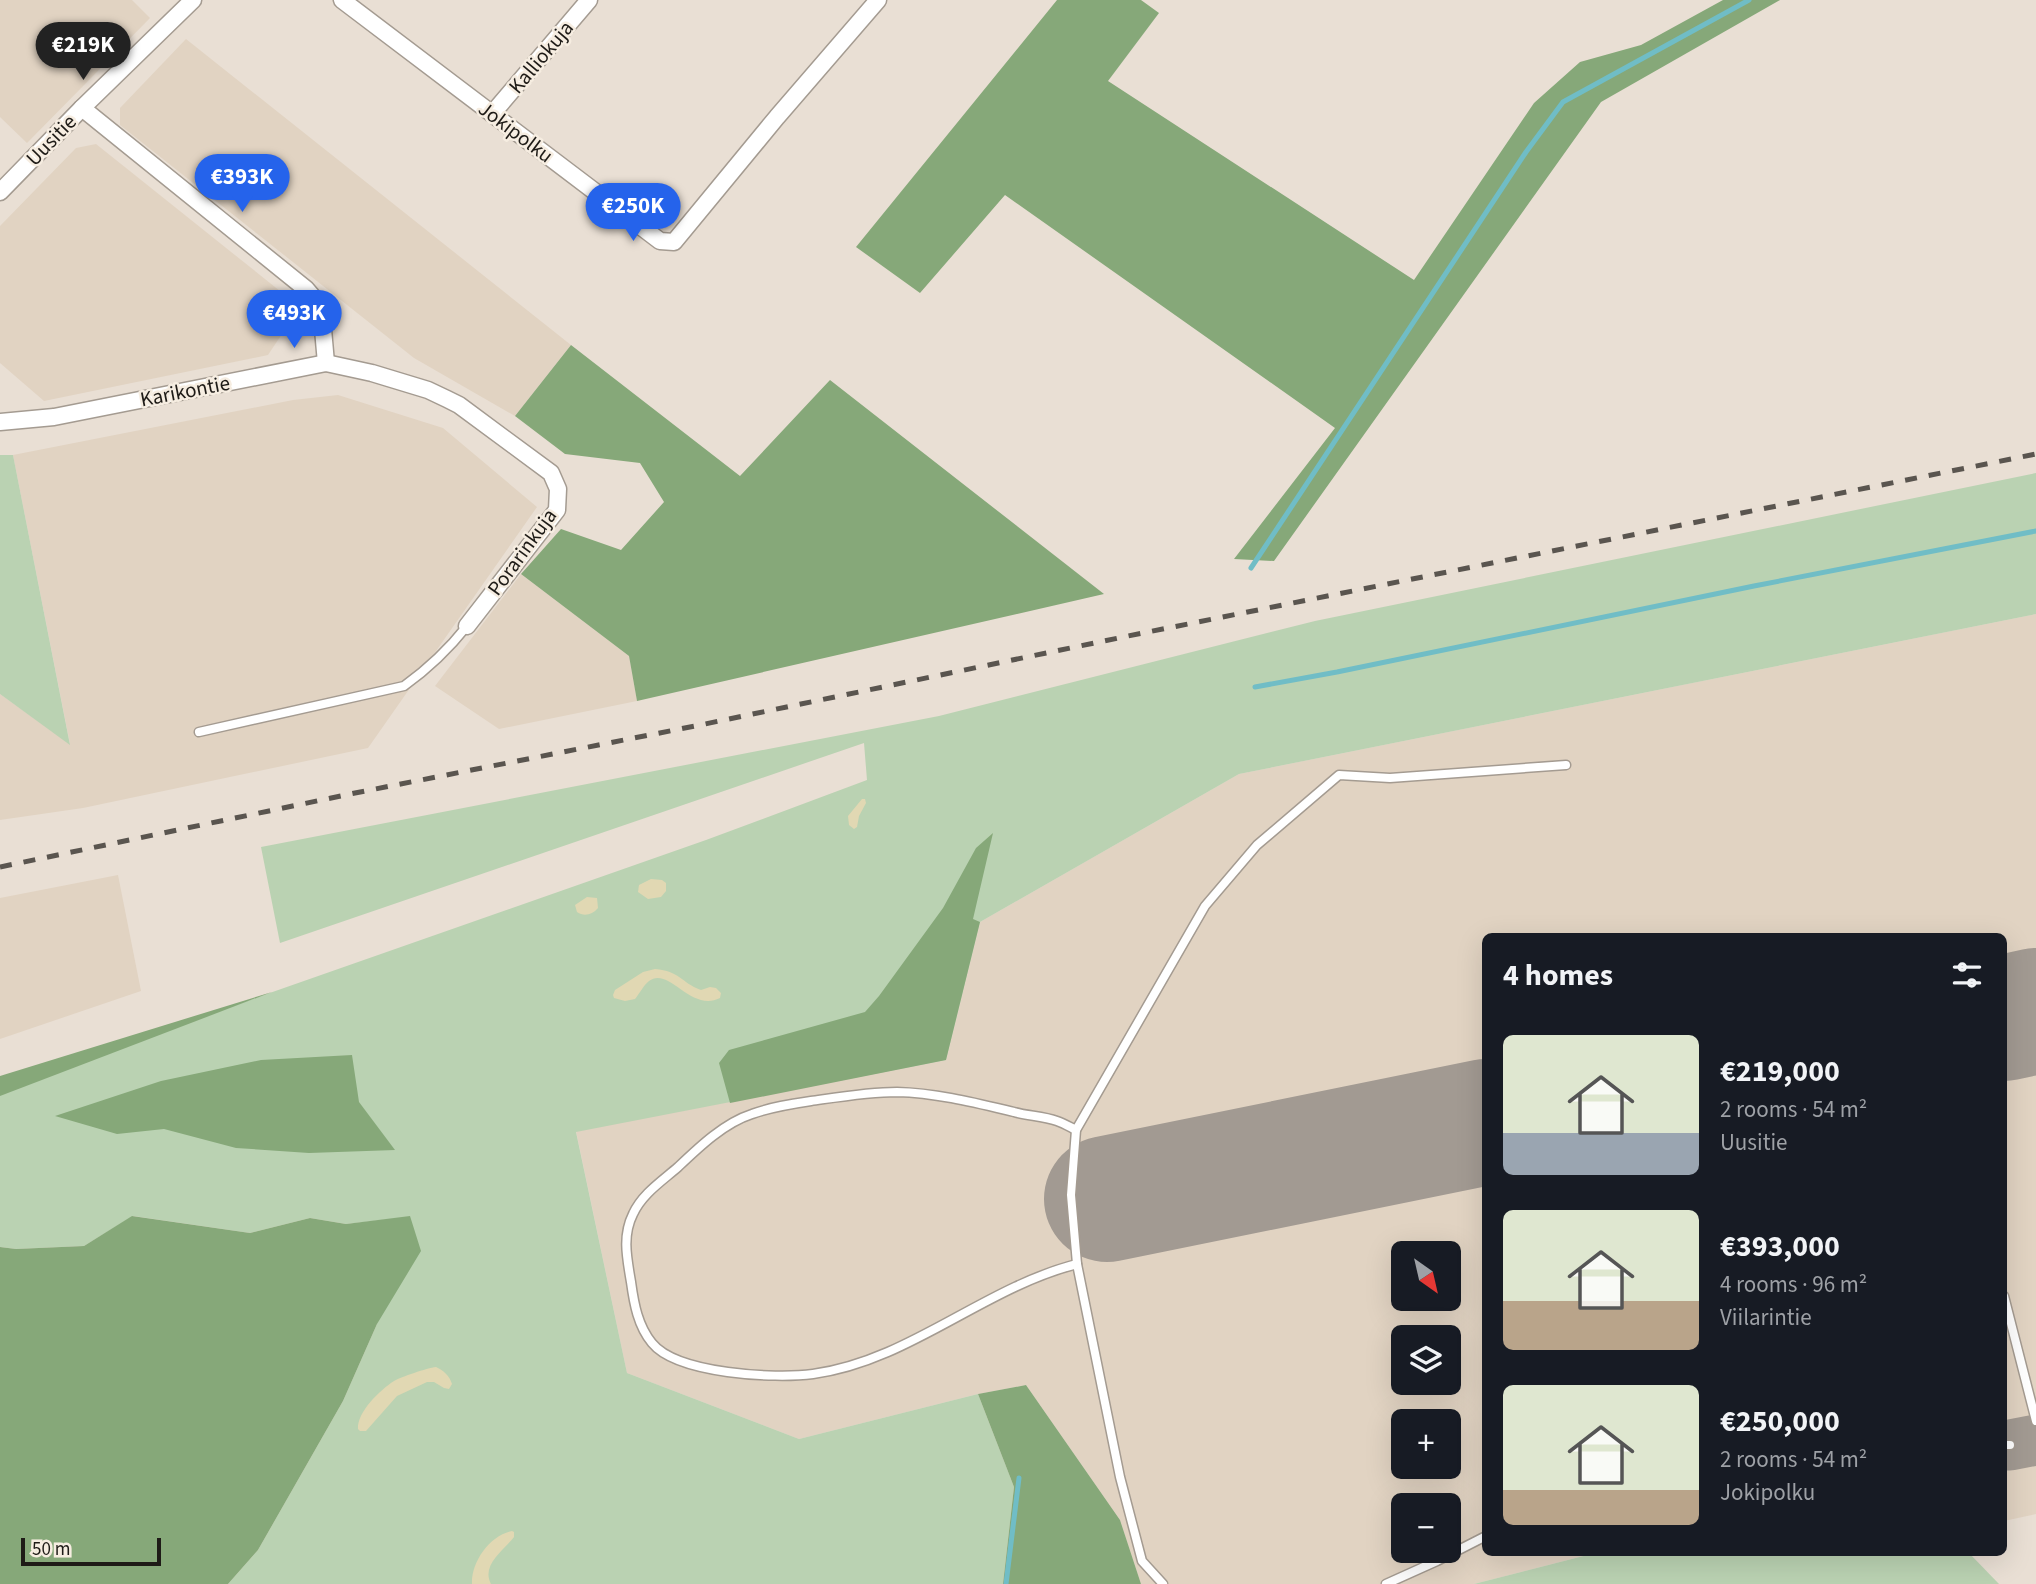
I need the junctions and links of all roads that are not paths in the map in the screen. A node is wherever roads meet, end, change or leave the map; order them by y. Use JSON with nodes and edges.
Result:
{"nodes":[{"id":1,"x":193,"y":0,"type":"edge"},
{"id":2,"x":342,"y":0,"type":"edge"},
{"id":3,"x":589,"y":0,"type":"edge"},
{"id":4,"x":878,"y":0,"type":"edge"},
{"id":5,"x":82,"y":108,"type":"junction"},
{"id":6,"x":492,"y":114,"type":"junction"},
{"id":7,"x":0,"y":192,"type":"edge"},
{"id":8,"x":326,"y":363,"type":"junction"},
{"id":9,"x":0,"y":422,"type":"edge"},
{"id":10,"x":551,"y":473,"type":"joint"},
{"id":11,"x":467,"y":626,"type":"joint"},
{"id":12,"x":199,"y":732,"type":"dead end"},
{"id":13,"x":1566,"y":765,"type":"dead end"},
{"id":14,"x":1076,"y":1130,"type":"junction"},
{"id":15,"x":1077,"y":1264,"type":"junction"},
{"id":16,"x":2007,"y":1308,"type":"edge"},
{"id":17,"x":2036,"y":1420,"type":"edge"},
{"id":18,"x":1482,"y":1538,"type":"edge"},
{"id":19,"x":1163,"y":1584,"type":"edge"},
{"id":20,"x":1386,"y":1584,"type":"edge"}],
"edges":[{"from":1,"to":5,"type":"street","name":"Uusitie"},
{"from":2,"to":6,"type":"street","name":"Jokipolku"},
{"from":3,"to":6,"type":"street","name":"Kalliokuja"},
{"from":4,"to":6,"type":"street","name":"Jokipolku"},
{"from":5,"to":7,"type":"street","name":"Uusitie"},
{"from":5,"to":8,"type":"street"},
{"from":8,"to":9,"type":"street","name":"Karikontie"},
{"from":8,"to":10,"type":"street","name":"Karikontie"},
{"from":10,"to":11,"type":"street","name":"Porarinkuja"},
{"from":11,"to":12,"type":"lane"},
{"from":13,"to":14,"type":"lane"},
{"from":14,"to":15,"type":"lane"},
{"from":14,"to":15,"type":"lane"},
{"from":15,"to":19,"type":"lane"},
{"from":16,"to":17,"type":"lane"},
{"from":18,"to":20,"type":"lane"}]}
